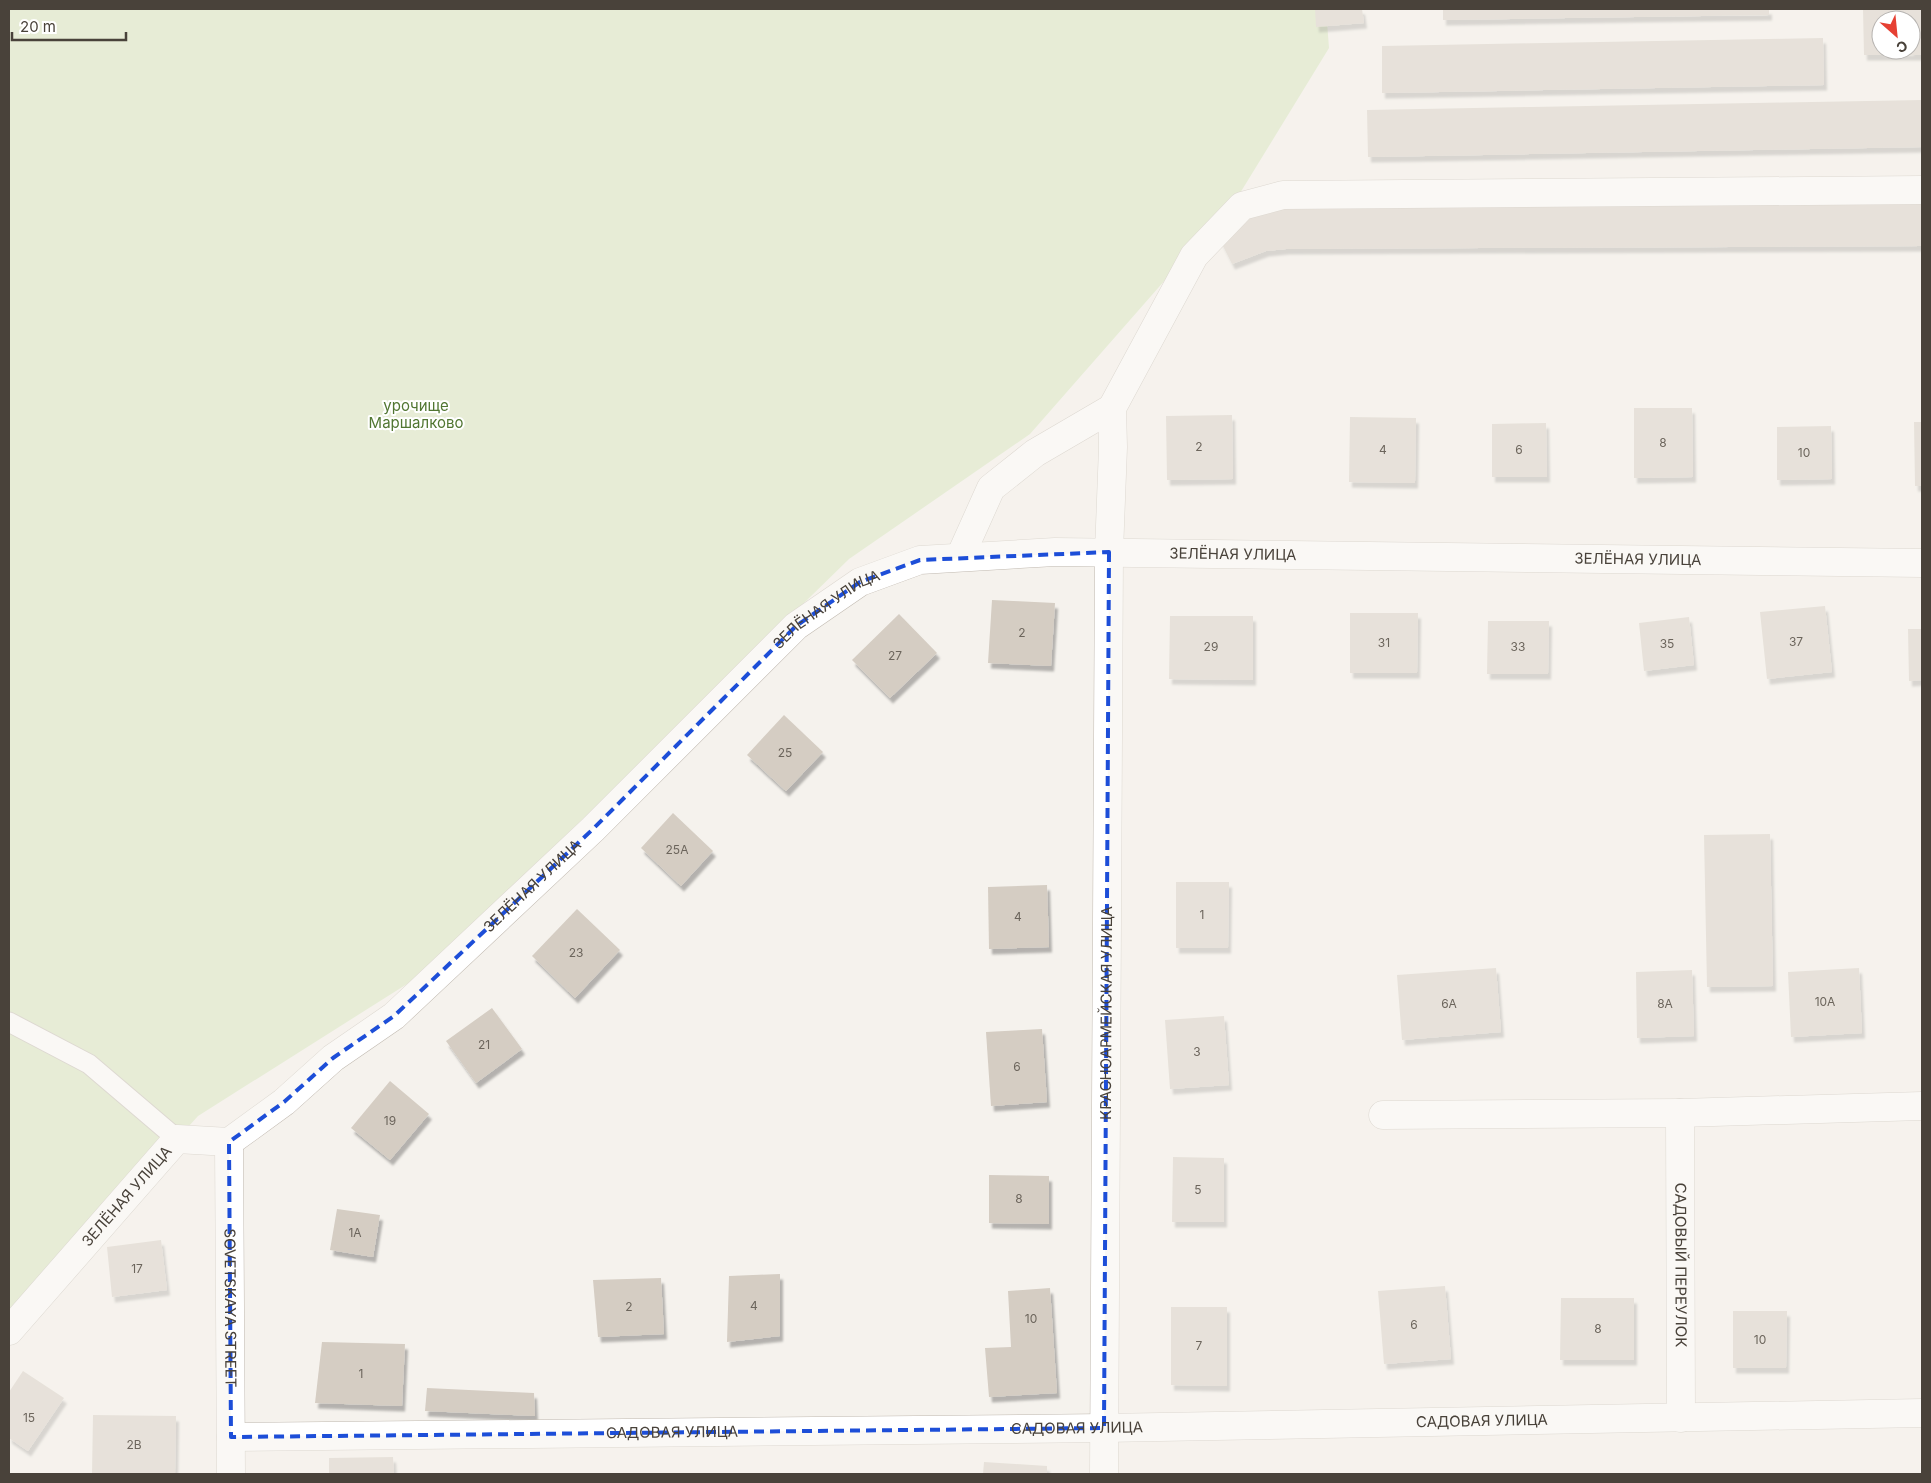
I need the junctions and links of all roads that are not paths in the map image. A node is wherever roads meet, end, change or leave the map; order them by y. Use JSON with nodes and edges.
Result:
{"nodes":[{"id":1,"x":1922,"y":190,"type":"edge"},
{"id":2,"x":1112,"y":408,"type":"junction"},
{"id":3,"x":1108,"y":552,"type":"junction"},
{"id":4,"x":960,"y":558,"type":"junction"},
{"id":5,"x":1922,"y":563,"type":"edge"},
{"id":6,"x":9,"y":1022,"type":"edge"},
{"id":7,"x":1922,"y":1106,"type":"edge"},
{"id":8,"x":1680,"y":1113,"type":"junction"},
{"id":9,"x":1383,"y":1116,"type":"dead end"},
{"id":10,"x":176,"y":1139,"type":"junction"},
{"id":11,"x":229,"y":1142,"type":"junction"},
{"id":12,"x":9,"y":1331,"type":"edge"},
{"id":13,"x":1922,"y":1413,"type":"edge"},
{"id":14,"x":1681,"y":1418,"type":"junction"},
{"id":15,"x":1104,"y":1428,"type":"junction"},
{"id":16,"x":231,"y":1437,"type":"junction"},
{"id":17,"x":231,"y":1474,"type":"edge"},
{"id":18,"x":1104,"y":1474,"type":"edge"}],
"edges":[{"from":1,"to":2,"type":"street"},
{"from":2,"to":3,"type":"street","name":"КРАСНОАРМЕЙСКАЯ УЛИЦА"},
{"from":2,"to":4,"type":"street"},
{"from":3,"to":4,"type":"street","name":"ЗЕЛЁНАЯ УЛИЦА"},
{"from":3,"to":5,"type":"street","name":"ЗЕЛЁНАЯ УЛИЦА"},
{"from":3,"to":15,"type":"street","name":"КРАСНОАРМЕЙСКАЯ УЛИЦА"},
{"from":4,"to":11,"type":"street","name":"ЗЕЛЁНАЯ УЛИЦА"},
{"from":6,"to":10,"type":"lane"},
{"from":7,"to":8,"type":"street"},
{"from":8,"to":9,"type":"street"},
{"from":8,"to":14,"type":"street","name":"САДОВЫЙ ПЕРЕУЛОК"},
{"from":10,"to":11,"type":"street","name":"ЗЕЛЁНАЯ УЛИЦА"},
{"from":10,"to":12,"type":"street","name":"ЗЕЛЁНАЯ УЛИЦА"},
{"from":11,"to":16,"type":"street","name":"SOVETSKAYA STREET"},
{"from":13,"to":14,"type":"street","name":"САДОВАЯ УЛИЦА"},
{"from":14,"to":15,"type":"street","name":"САДОВАЯ УЛИЦА"},
{"from":15,"to":16,"type":"street","name":"САДОВАЯ УЛИЦА"},
{"from":15,"to":18,"type":"street","name":"КРАСНОАРМЕЙСКАЯ УЛИЦА"},
{"from":16,"to":17,"type":"street","name":"SOVETSKAYA STREET"}]}
